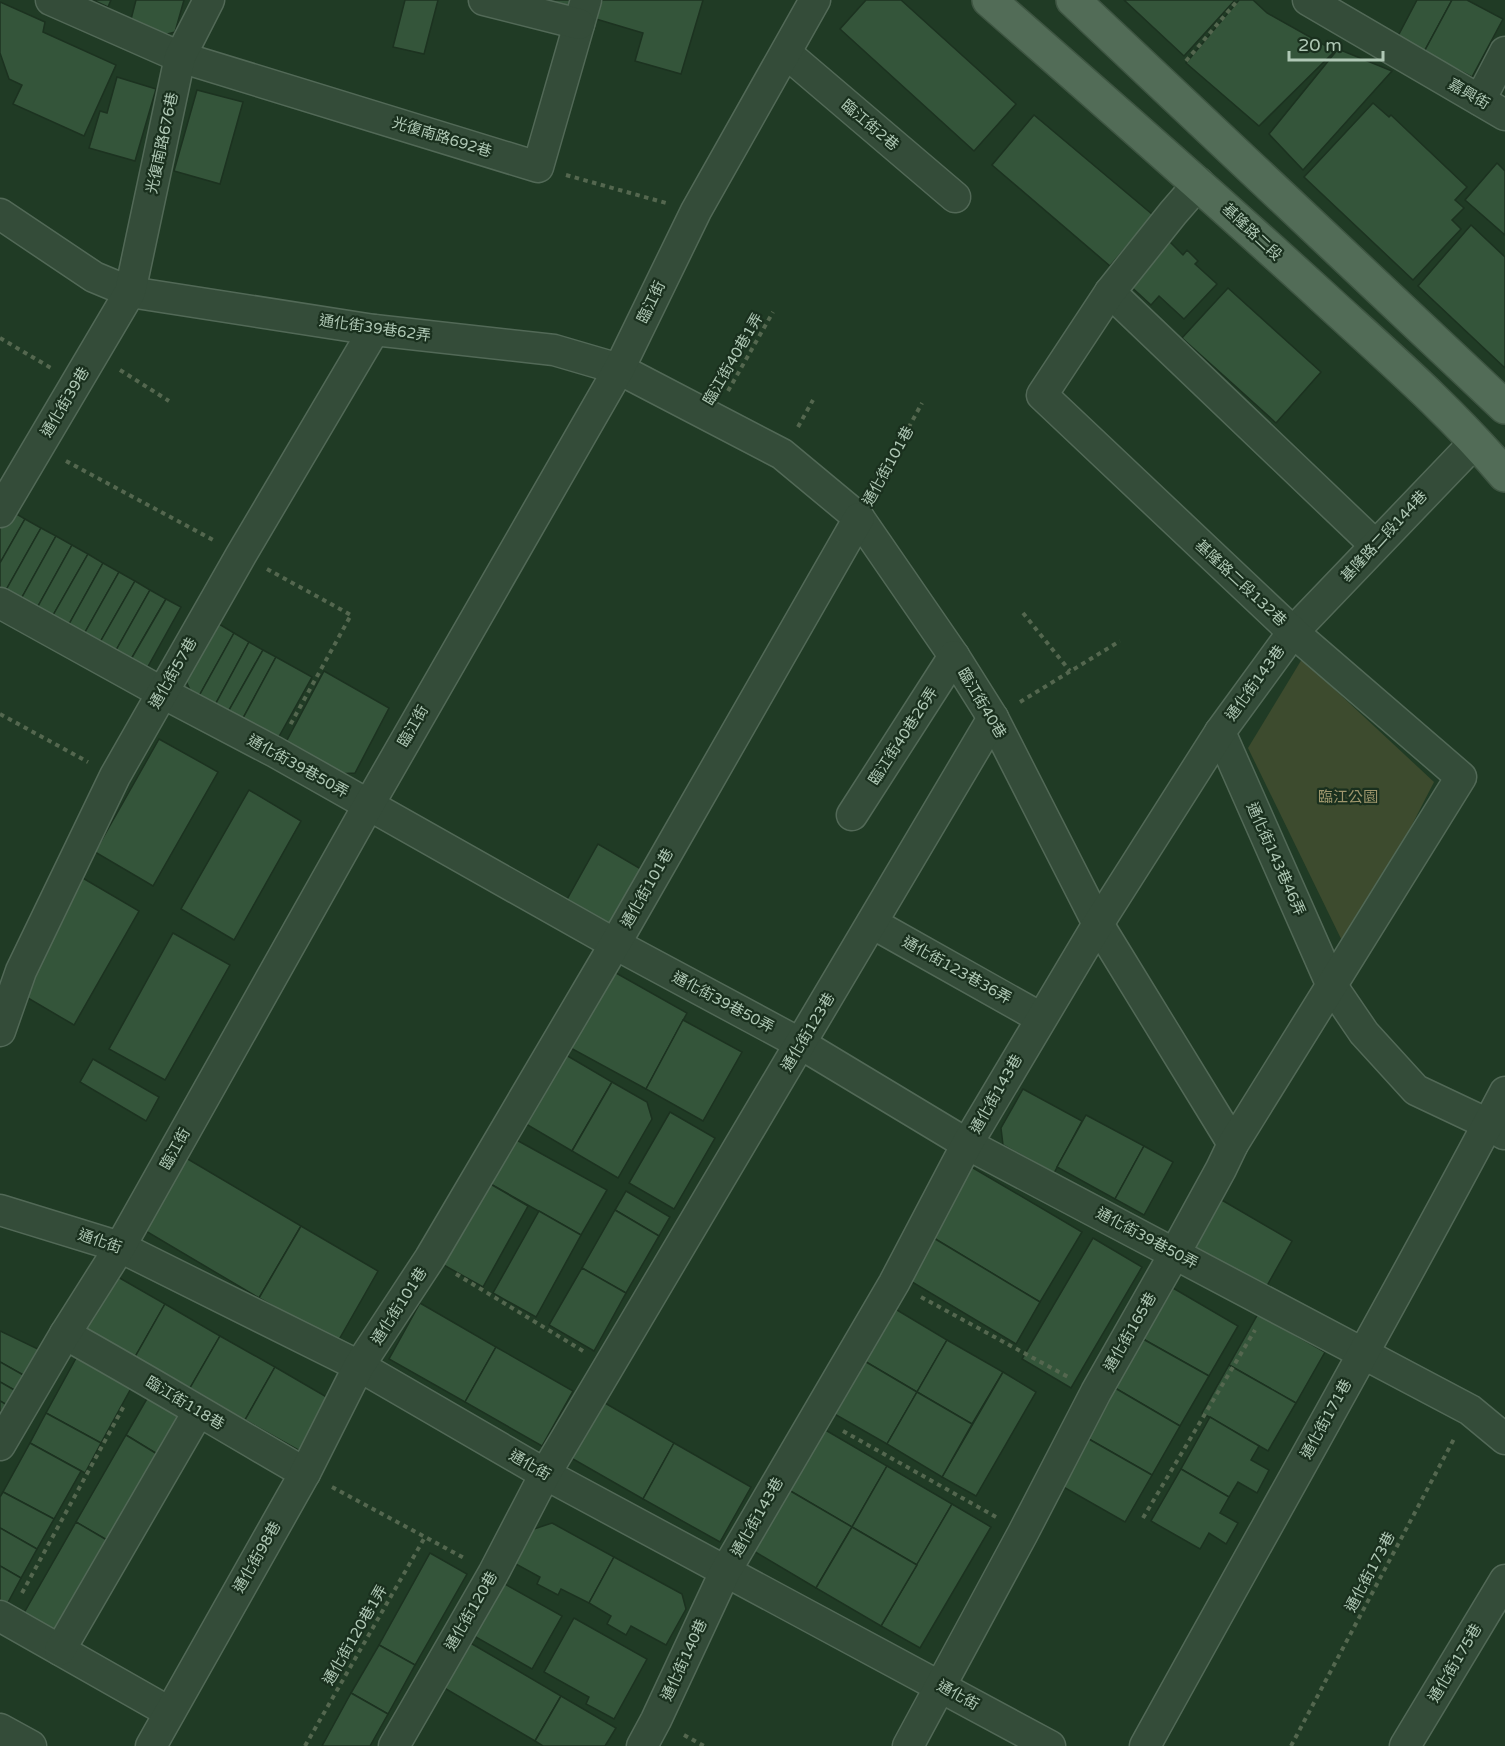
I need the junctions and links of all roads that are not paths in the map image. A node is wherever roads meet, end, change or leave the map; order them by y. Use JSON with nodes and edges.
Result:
{"nodes":[{"id":1,"x":51,"y":0,"type":"edge"},
{"id":2,"x":209,"y":0,"type":"edge"},
{"id":3,"x":484,"y":0,"type":"edge"},
{"id":4,"x":815,"y":0,"type":"edge"},
{"id":5,"x":989,"y":0,"type":"edge"},
{"id":6,"x":1073,"y":0,"type":"edge"},
{"id":7,"x":1308,"y":0,"type":"edge"},
{"id":8,"x":582,"y":12,"type":"edge"},
{"id":9,"x":1505,"y":52,"type":"edge"},
{"id":10,"x":786,"y":53,"type":"junction"},
{"id":11,"x":180,"y":57,"type":"junction"},
{"id":12,"x":1492,"y":108,"type":"edge"},
{"id":13,"x":1199,"y":183,"type":"junction"},
{"id":14,"x":955,"y":197,"type":"dead end"},
{"id":15,"x":0,"y":214,"type":"edge"},
{"id":16,"x":130,"y":291,"type":"junction"},
{"id":17,"x":1110,"y":292,"type":"junction"},
{"id":18,"x":374,"y":330,"type":"junction"},
{"id":19,"x":619,"y":369,"type":"junction"},
{"id":20,"x":1505,"y":407,"type":"edge"},
{"id":21,"x":1476,"y":441,"type":"junction"},
{"id":22,"x":1505,"y":475,"type":"edge"},
{"id":23,"x":0,"y":512,"type":"edge"},
{"id":24,"x":859,"y":518,"type":"junction"},
{"id":25,"x":1375,"y":545,"type":"junction"},
{"id":26,"x":0,"y":603,"type":"edge"},
{"id":27,"x":1293,"y":632,"type":"junction"},
{"id":28,"x":954,"y":656,"type":"junction"},
{"id":29,"x":161,"y":693,"type":"junction"},
{"id":30,"x":993,"y":718,"type":"junction"},
{"id":31,"x":1220,"y":732,"type":"junction"},
{"id":32,"x":368,"y":806,"type":"junction"},
{"id":33,"x":852,"y":815,"type":"dead end"},
{"id":34,"x":872,"y":923,"type":"junction"},
{"id":35,"x":1098,"y":924,"type":"junction"},
{"id":36,"x":615,"y":944,"type":"junction"},
{"id":37,"x":1332,"y":986,"type":"junction"},
{"id":38,"x":1041,"y":1018,"type":"junction"},
{"id":39,"x":0,"y":1031,"type":"edge"},
{"id":40,"x":801,"y":1044,"type":"junction"},
{"id":41,"x":1505,"y":1092,"type":"edge"},
{"id":42,"x":1497,"y":1129,"type":"edge"},
{"id":43,"x":967,"y":1144,"type":"junction"},
{"id":44,"x":1233,"y":1144,"type":"junction"},
{"id":45,"x":0,"y":1210,"type":"edge"},
{"id":46,"x":120,"y":1247,"type":"junction"},
{"id":47,"x":1175,"y":1253,"type":"junction"},
{"id":48,"x":65,"y":1334,"type":"junction"},
{"id":49,"x":1362,"y":1353,"type":"junction"},
{"id":50,"x":359,"y":1366,"type":"junction"},
{"id":51,"x":198,"y":1412,"type":"junction"},
{"id":52,"x":1505,"y":1439,"type":"edge"},
{"id":53,"x":0,"y":1445,"type":"edge"},
{"id":54,"x":305,"y":1473,"type":"junction"},
{"id":55,"x":545,"y":1474,"type":"junction"},
{"id":56,"x":725,"y":1572,"type":"junction"},
{"id":57,"x":1505,"y":1581,"type":"edge"},
{"id":58,"x":4,"y":1618,"type":"edge"},
{"id":59,"x":60,"y":1650,"type":"junction"},
{"id":60,"x":941,"y":1686,"type":"junction"},
{"id":61,"x":169,"y":1712,"type":"junction"},
{"id":62,"x":0,"y":1729,"type":"edge"},
{"id":63,"x":31,"y":1746,"type":"edge"},
{"id":64,"x":151,"y":1746,"type":"edge"},
{"id":65,"x":394,"y":1746,"type":"edge"},
{"id":66,"x":642,"y":1746,"type":"edge"},
{"id":67,"x":908,"y":1746,"type":"edge"},
{"id":68,"x":1050,"y":1746,"type":"edge"},
{"id":69,"x":1145,"y":1746,"type":"edge"},
{"id":70,"x":1405,"y":1746,"type":"edge"}],
"edges":[{"from":1,"to":11,"type":"street","name":"光復南路692巷"},
{"from":2,"to":11,"type":"street","name":"光復南路676巷"},
{"from":3,"to":8,"type":"street"},
{"from":4,"to":10,"type":"street","name":"臨江街"},
{"from":5,"to":13,"type":"main road","name":"基隆路二段"},
{"from":6,"to":20,"type":"main road"},
{"from":7,"to":12,"type":"street","name":"嘉興街"},
{"from":8,"to":11,"type":"street","name":"光復南路692巷"},
{"from":9,"to":12,"type":"street"},
{"from":10,"to":14,"type":"street","name":"臨江街2巷"},
{"from":10,"to":19,"type":"street","name":"臨江街"},
{"from":11,"to":16,"type":"street","name":"光復南路676巷"},
{"from":13,"to":17,"type":"street","name":"基隆路二段132巷"},
{"from":13,"to":21,"type":"main road","name":"基隆路二段"},
{"from":15,"to":16,"type":"street","name":"通化街39巷62弄"},
{"from":16,"to":18,"type":"street","name":"通化街39巷62弄"},
{"from":16,"to":23,"type":"street","name":"通化街39巷"},
{"from":17,"to":25,"type":"street"},
{"from":17,"to":27,"type":"street","name":"基隆路二段132巷"},
{"from":18,"to":19,"type":"street","name":"通化街39巷62弄"},
{"from":18,"to":29,"type":"street","name":"通化街57巷"},
{"from":19,"to":24,"type":"street","name":"臨江街40巷"},
{"from":19,"to":32,"type":"street","name":"臨江街"},
{"from":21,"to":22,"type":"main road","name":"基隆路二段"},
{"from":21,"to":25,"type":"street","name":"基隆路二段144巷"},
{"from":24,"to":28,"type":"street","name":"臨江街40巷"},
{"from":24,"to":36,"type":"street","name":"通化街101巷"},
{"from":25,"to":27,"type":"street","name":"基隆路二段144巷"},
{"from":26,"to":29,"type":"street","name":"通化街39巷50弄"},
{"from":27,"to":31,"type":"street","name":"通化街143巷"},
{"from":27,"to":37,"type":"street","name":"基隆路二段132巷"},
{"from":28,"to":30,"type":"street","name":"臨江街40巷"},
{"from":28,"to":33,"type":"street","name":"臨江街40巷26弄"},
{"from":29,"to":32,"type":"street","name":"通化街39巷50弄"},
{"from":29,"to":39,"type":"street","name":"通化街57巷"},
{"from":30,"to":34,"type":"street","name":"通化街123巷"},
{"from":30,"to":35,"type":"street","name":"臨江街40巷"},
{"from":31,"to":35,"type":"street","name":"通化街143巷"},
{"from":31,"to":37,"type":"street","name":"通化街143巷46弄"},
{"from":32,"to":36,"type":"street","name":"通化街39巷50弄"},
{"from":32,"to":46,"type":"street","name":"臨江街"},
{"from":34,"to":38,"type":"street","name":"通化街123巷36弄"},
{"from":34,"to":40,"type":"street","name":"通化街123巷"},
{"from":35,"to":38,"type":"street","name":"通化街143巷"},
{"from":35,"to":44,"type":"street","name":"臨江街40巷"},
{"from":36,"to":40,"type":"street","name":"通化街39巷50弄"},
{"from":36,"to":50,"type":"street","name":"通化街101巷"},
{"from":37,"to":42,"type":"street","name":"通化街143巷46弄"},
{"from":37,"to":44,"type":"street","name":"通化街165巷"},
{"from":38,"to":43,"type":"street","name":"通化街143巷"},
{"from":40,"to":43,"type":"street","name":"通化街39巷50弄"},
{"from":40,"to":55,"type":"street","name":"通化街123巷"},
{"from":41,"to":42,"type":"street","name":"通化街171巷"},
{"from":42,"to":49,"type":"street","name":"通化街171巷"},
{"from":43,"to":47,"type":"street","name":"通化街39巷50弄"},
{"from":43,"to":56,"type":"street","name":"通化街143巷"},
{"from":44,"to":47,"type":"street","name":"通化街165巷"},
{"from":45,"to":46,"type":"street","name":"通化街"},
{"from":46,"to":48,"type":"street","name":"臨江街"},
{"from":46,"to":50,"type":"street","name":"通化街"},
{"from":47,"to":49,"type":"street","name":"通化街39巷50弄"},
{"from":47,"to":60,"type":"street","name":"通化街165巷"},
{"from":48,"to":51,"type":"street","name":"臨江街118巷"},
{"from":48,"to":53,"type":"street","name":"臨江街"},
{"from":49,"to":52,"type":"street","name":"通化街39巷50弄"},
{"from":49,"to":69,"type":"street","name":"通化街171巷"},
{"from":50,"to":54,"type":"street","name":"通化街98巷"},
{"from":50,"to":55,"type":"street","name":"通化街"},
{"from":51,"to":54,"type":"street","name":"臨江街118巷"},
{"from":51,"to":59,"type":"street"},
{"from":54,"to":61,"type":"street","name":"通化街98巷"},
{"from":55,"to":56,"type":"street","name":"通化街"},
{"from":55,"to":65,"type":"street","name":"通化街120巷"},
{"from":56,"to":60,"type":"street","name":"通化街"},
{"from":56,"to":66,"type":"street","name":"通化街140巷"},
{"from":57,"to":70,"type":"street","name":"通化街175巷"},
{"from":58,"to":59,"type":"street"},
{"from":59,"to":61,"type":"street"},
{"from":60,"to":67,"type":"street","name":"通化街165巷"},
{"from":60,"to":68,"type":"street","name":"通化街"},
{"from":61,"to":64,"type":"street","name":"通化街98巷"},
{"from":62,"to":63,"type":"street"}]}
